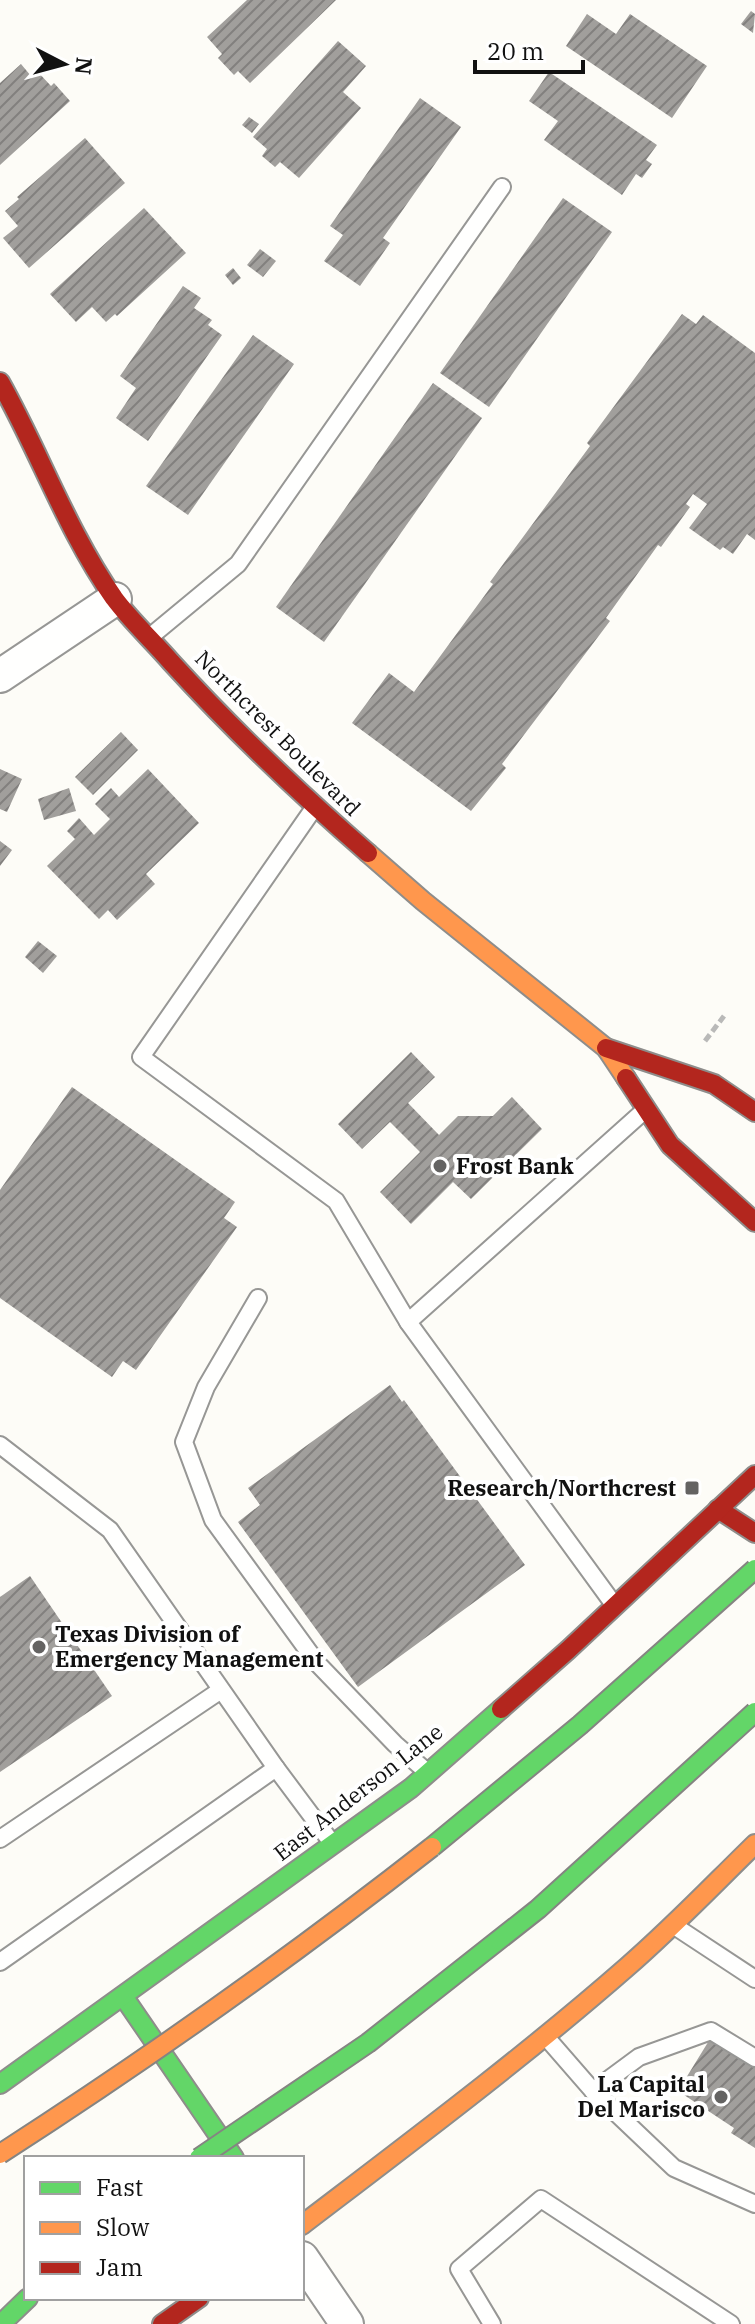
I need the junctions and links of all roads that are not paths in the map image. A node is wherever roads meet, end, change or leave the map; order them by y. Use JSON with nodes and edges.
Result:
{"nodes":[{"id":1,"x":502,"y":187,"type":"dead end"},
{"id":2,"x":0,"y":382,"type":"edge"},
{"id":3,"x":115,"y":599,"type":"junction"},
{"id":4,"x":149,"y":637,"type":"junction"},
{"id":5,"x":0,"y":676,"type":"edge"},
{"id":6,"x":315,"y":807,"type":"junction"},
{"id":7,"x":606,"y":1048,"type":"junction"},
{"id":8,"x":646,"y":1109,"type":"junction"},
{"id":9,"x":755,"y":1112,"type":"edge"},
{"id":10,"x":755,"y":1222,"type":"edge"},
{"id":11,"x":258,"y":1298,"type":"dead end"},
{"id":12,"x":408,"y":1322,"type":"junction"},
{"id":13,"x":0,"y":1445,"type":"edge"},
{"id":14,"x":755,"y":1475,"type":"edge"},
{"id":15,"x":718,"y":1509,"type":"junction"},
{"id":16,"x":755,"y":1533,"type":"edge"},
{"id":17,"x":755,"y":1569,"type":"edge"},
{"id":18,"x":615,"y":1606,"type":"junction"},
{"id":19,"x":221,"y":1690,"type":"junction"},
{"id":20,"x":755,"y":1712,"type":"edge"},
{"id":21,"x":276,"y":1768,"type":"junction"},
{"id":22,"x":428,"y":1773,"type":"junction"},
{"id":23,"x":0,"y":1839,"type":"edge"},
{"id":24,"x":334,"y":1844,"type":"junction"},
{"id":25,"x":755,"y":1844,"type":"edge"},
{"id":26,"x":672,"y":1924,"type":"junction"},
{"id":27,"x":0,"y":1962,"type":"edge"},
{"id":28,"x":755,"y":1979,"type":"edge"},
{"id":29,"x":123,"y":1996,"type":"junction"},
{"id":30,"x":545,"y":2036,"type":"junction"},
{"id":31,"x":755,"y":2058,"type":"edge"},
{"id":32,"x":0,"y":2084,"type":"edge"},
{"id":33,"x":593,"y":2091,"type":"junction"},
{"id":34,"x":0,"y":2154,"type":"edge"},
{"id":35,"x":202,"y":2156,"type":"edge"},
{"id":36,"x":233,"y":2156,"type":"edge"},
{"id":37,"x":755,"y":2204,"type":"edge"},
{"id":38,"x":304,"y":2223,"type":"edge"},
{"id":39,"x":304,"y":2261,"type":"edge"},
{"id":40,"x":26,"y":2300,"type":"edge"},
{"id":41,"x":196,"y":2300,"type":"edge"},
{"id":42,"x":1,"y":2324,"type":"edge"},
{"id":43,"x":162,"y":2324,"type":"edge"},
{"id":44,"x":347,"y":2324,"type":"edge"},
{"id":45,"x":492,"y":2324,"type":"edge"},
{"id":46,"x":731,"y":2324,"type":"edge"}],
"edges":[{"from":1,"to":4,"type":"lane"},
{"from":2,"to":3,"type":"main road","name":"Northcrest Boulevard"},
{"from":3,"to":4,"type":"main road","name":"Northcrest Boulevard"},
{"from":3,"to":5,"type":"street"},
{"from":4,"to":6,"type":"main road","name":"Northcrest Boulevard"},
{"from":6,"to":7,"type":"main road","name":"Northcrest Boulevard"},
{"from":6,"to":12,"type":"lane"},
{"from":7,"to":8,"type":"main road","name":"Northcrest Boulevard"},
{"from":7,"to":9,"type":"main road","name":"Northcrest Boulevard"},
{"from":8,"to":10,"type":"main road","name":"Northcrest Boulevard"},
{"from":8,"to":12,"type":"lane"},
{"from":11,"to":22,"type":"lane"},
{"from":12,"to":18,"type":"lane"},
{"from":13,"to":19,"type":"lane"},
{"from":14,"to":15,"type":"main road","name":"East Anderson Lane"},
{"from":15,"to":16,"type":"main road"},
{"from":15,"to":18,"type":"main road","name":"East Anderson Lane"},
{"from":17,"to":34,"type":"main road","bridge":true},
{"from":18,"to":22,"type":"main road","name":"East Anderson Lane"},
{"from":19,"to":21,"type":"lane"},
{"from":19,"to":23,"type":"lane"},
{"from":20,"to":35,"type":"main road","bridge":true},
{"from":21,"to":24,"type":"lane"},
{"from":21,"to":27,"type":"lane"},
{"from":22,"to":24,"type":"main road","name":"East Anderson Lane"},
{"from":24,"to":29,"type":"main road","name":"East Anderson Lane"},
{"from":25,"to":26,"type":"main road"},
{"from":26,"to":28,"type":"lane"},
{"from":26,"to":30,"type":"main road"},
{"from":29,"to":32,"type":"main road","name":"East Anderson Lane"},
{"from":29,"to":36,"type":"main road"},
{"from":30,"to":33,"type":"lane"},
{"from":30,"to":38,"type":"main road"},
{"from":31,"to":33,"type":"lane"},
{"from":33,"to":37,"type":"lane"},
{"from":39,"to":44,"type":"street"},
{"from":40,"to":42,"type":"main road"},
{"from":41,"to":43,"type":"main road"},
{"from":45,"to":46,"type":"lane"}]}
